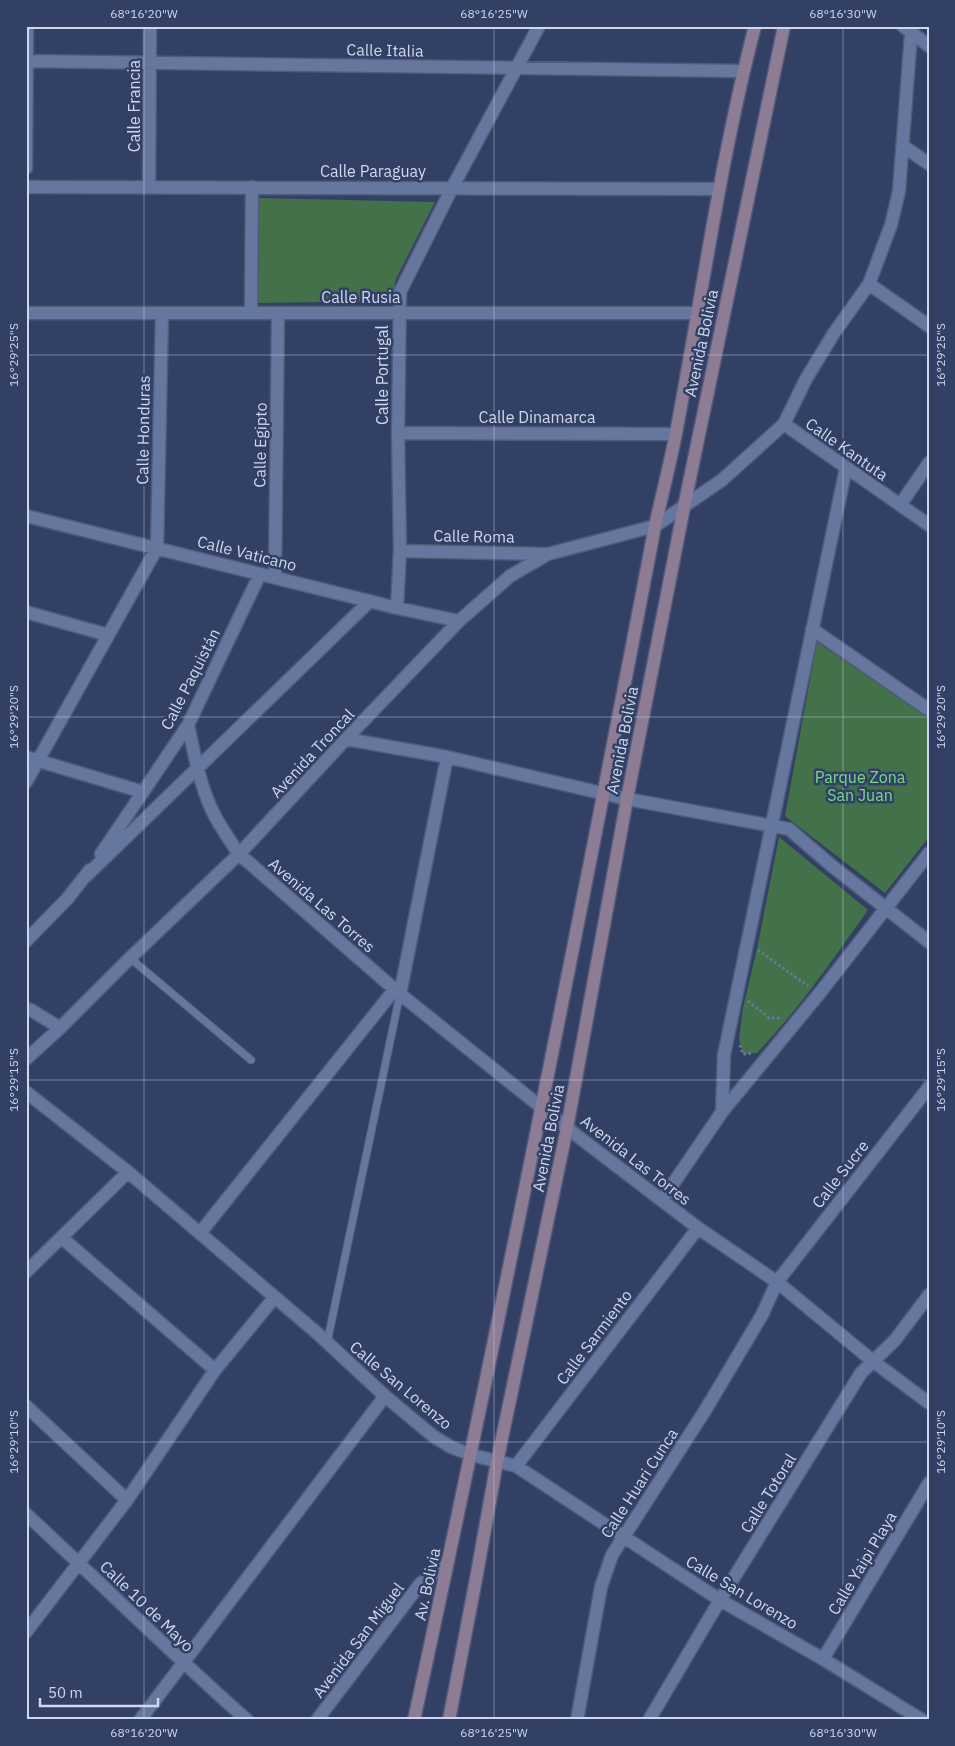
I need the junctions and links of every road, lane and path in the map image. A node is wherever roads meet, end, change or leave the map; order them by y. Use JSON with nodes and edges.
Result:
{"nodes":[{"id":1,"x":27,"y":26,"type":"edge"},
{"id":2,"x":150,"y":26,"type":"edge"},
{"id":3,"x":539,"y":26,"type":"edge"},
{"id":4,"x":755,"y":26,"type":"edge"},
{"id":5,"x":784,"y":26,"type":"edge"},
{"id":6,"x":907,"y":30,"type":"edge"},
{"id":7,"x":929,"y":46,"type":"edge"},
{"id":8,"x":27,"y":61,"type":"edge"},
{"id":9,"x":150,"y":63,"type":"junction"},
{"id":10,"x":517,"y":68,"type":"junction"},
{"id":11,"x":743,"y":71,"type":"junction"},
{"id":12,"x":903,"y":146,"type":"junction"},
{"id":13,"x":929,"y":164,"type":"edge"},
{"id":14,"x":26,"y":168,"type":"edge"},
{"id":15,"x":26,"y":186,"type":"edge"},
{"id":16,"x":150,"y":187,"type":"junction"},
{"id":17,"x":252,"y":187,"type":"junction"},
{"id":18,"x":452,"y":188,"type":"junction"},
{"id":19,"x":720,"y":189,"type":"junction"},
{"id":20,"x":869,"y":284,"type":"junction"},
{"id":21,"x":26,"y":312,"type":"edge"},
{"id":22,"x":162,"y":313,"type":"junction"},
{"id":23,"x":251,"y":313,"type":"junction"},
{"id":24,"x":278,"y":313,"type":"junction"},
{"id":25,"x":696,"y":313,"type":"junction"},
{"id":26,"x":399,"y":314,"type":"junction"},
{"id":27,"x":929,"y":326,"type":"edge"},
{"id":28,"x":784,"y":424,"type":"junction"},
{"id":29,"x":398,"y":433,"type":"junction"},
{"id":30,"x":676,"y":434,"type":"junction"},
{"id":31,"x":929,"y":463,"type":"edge"},
{"id":32,"x":846,"y":468,"type":"junction"},
{"id":33,"x":900,"y":505,"type":"junction"},
{"id":34,"x":684,"y":506,"type":"junction"},
{"id":35,"x":26,"y":516,"type":"edge"},
{"id":36,"x":655,"y":526,"type":"junction"},
{"id":37,"x":929,"y":526,"type":"edge"},
{"id":38,"x":157,"y":548,"type":"junction"},
{"id":39,"x":400,"y":551,"type":"junction"},
{"id":40,"x":548,"y":554,"type":"junction"},
{"id":41,"x":260,"y":574,"type":"junction"},
{"id":42,"x":274,"y":577,"type":"junction"},
{"id":43,"x":370,"y":601,"type":"junction"},
{"id":44,"x":397,"y":608,"type":"junction"},
{"id":45,"x":26,"y":612,"type":"edge"},
{"id":46,"x":459,"y":621,"type":"junction"},
{"id":47,"x":812,"y":629,"type":"junction"},
{"id":48,"x":108,"y":635,"type":"junction"},
{"id":49,"x":929,"y":710,"type":"edge"},
{"id":50,"x":188,"y":725,"type":"junction"},
{"id":51,"x":346,"y":740,"type":"junction"},
{"id":52,"x":447,"y":757,"type":"junction"},
{"id":53,"x":32,"y":759,"type":"edge"},
{"id":54,"x":198,"y":768,"type":"junction"},
{"id":55,"x":26,"y":782,"type":"edge"},
{"id":56,"x":143,"y":792,"type":"junction"},
{"id":57,"x":604,"y":793,"type":"junction"},
{"id":58,"x":627,"y":799,"type":"junction"},
{"id":59,"x":772,"y":825,"type":"junction"},
{"id":60,"x":929,"y":853,"type":"edge"},
{"id":61,"x":239,"y":854,"type":"junction"},
{"id":62,"x":86,"y":876,"type":"junction"},
{"id":63,"x":886,"y":908,"type":"junction"},
{"id":64,"x":26,"y":941,"type":"edge"},
{"id":65,"x":929,"y":942,"type":"edge"},
{"id":66,"x":752,"y":947,"type":"junction"},
{"id":67,"x":130,"y":958,"type":"junction"},
{"id":68,"x":756,"y":958,"type":"dead end"},
{"id":69,"x":397,"y":991,"type":"junction"},
{"id":70,"x":819,"y":994,"type":"junction"},
{"id":71,"x":26,"y":1008,"type":"edge"},
{"id":72,"x":743,"y":1008,"type":"dead end"},
{"id":73,"x":781,"y":1026,"type":"dead end"},
{"id":74,"x":60,"y":1028,"type":"junction"},
{"id":75,"x":739,"y":1039,"type":"dead end"},
{"id":76,"x":757,"y":1053,"type":"dead end"},
{"id":77,"x":26,"y":1059,"type":"edge"},
{"id":78,"x":251,"y":1060,"type":"dead end"},
{"id":79,"x":929,"y":1087,"type":"edge"},
{"id":80,"x":26,"y":1092,"type":"edge"},
{"id":81,"x":542,"y":1107,"type":"junction"},
{"id":82,"x":722,"y":1112,"type":"junction"},
{"id":83,"x":568,"y":1128,"type":"junction"},
{"id":84,"x":128,"y":1172,"type":"junction"},
{"id":85,"x":662,"y":1200,"type":"junction"},
{"id":86,"x":698,"y":1228,"type":"junction"},
{"id":87,"x":200,"y":1233,"type":"junction"},
{"id":88,"x":62,"y":1238,"type":"junction"},
{"id":89,"x":26,"y":1272,"type":"edge"},
{"id":90,"x":777,"y":1282,"type":"junction"},
{"id":91,"x":929,"y":1295,"type":"edge"},
{"id":92,"x":274,"y":1298,"type":"junction"},
{"id":93,"x":327,"y":1343,"type":"junction"},
{"id":94,"x":874,"y":1362,"type":"junction"},
{"id":95,"x":215,"y":1370,"type":"junction"},
{"id":96,"x":384,"y":1396,"type":"junction"},
{"id":97,"x":929,"y":1403,"type":"edge"},
{"id":98,"x":26,"y":1406,"type":"edge"},
{"id":99,"x":472,"y":1455,"type":"junction"},
{"id":100,"x":497,"y":1462,"type":"junction"},
{"id":101,"x":516,"y":1466,"type":"junction"},
{"id":102,"x":929,"y":1483,"type":"edge"},
{"id":103,"x":127,"y":1500,"type":"junction"},
{"id":104,"x":26,"y":1514,"type":"edge"},
{"id":105,"x":624,"y":1536,"type":"junction"},
{"id":106,"x":448,"y":1562,"type":"junction"},
{"id":107,"x":80,"y":1563,"type":"junction"},
{"id":108,"x":720,"y":1600,"type":"junction"},
{"id":109,"x":26,"y":1632,"type":"edge"},
{"id":110,"x":823,"y":1659,"type":"junction"},
{"id":111,"x":183,"y":1663,"type":"junction"},
{"id":112,"x":929,"y":1711,"type":"edge"},
{"id":113,"x":140,"y":1720,"type":"edge"},
{"id":114,"x":247,"y":1720,"type":"edge"},
{"id":115,"x":317,"y":1720,"type":"edge"},
{"id":116,"x":414,"y":1720,"type":"edge"},
{"id":117,"x":449,"y":1720,"type":"edge"},
{"id":118,"x":577,"y":1720,"type":"edge"},
{"id":119,"x":649,"y":1720,"type":"edge"},
{"id":120,"x":923,"y":1720,"type":"edge"}],
"edges":[{"from":1,"to":8,"type":"street"},
{"from":2,"to":9,"type":"street","name":"Calle Francia"},
{"from":3,"to":10,"type":"street","name":"Calle Portugal"},
{"from":4,"to":11,"type":"street","name":"Avenida Bolivia"},
{"from":5,"to":34,"type":"street","name":"Avenida Bolivia"},
{"from":6,"to":7,"type":"street"},
{"from":6,"to":12,"type":"street"},
{"from":8,"to":9,"type":"street","name":"Calle Italia"},
{"from":8,"to":14,"type":"street"},
{"from":9,"to":10,"type":"street","name":"Calle Italia"},
{"from":9,"to":16,"type":"street","name":"Calle Francia"},
{"from":10,"to":11,"type":"street","name":"Calle Italia"},
{"from":10,"to":18,"type":"street","name":"Calle Portugal"},
{"from":11,"to":19,"type":"street","name":"Avenida Bolivia"},
{"from":12,"to":13,"type":"street"},
{"from":12,"to":20,"type":"street"},
{"from":15,"to":16,"type":"street","name":"Calle Paraguay"},
{"from":16,"to":17,"type":"street","name":"Calle Paraguay"},
{"from":17,"to":18,"type":"street","name":"Calle Paraguay"},
{"from":17,"to":23,"type":"street"},
{"from":18,"to":19,"type":"street","name":"Calle Paraguay"},
{"from":18,"to":26,"type":"street","name":"Calle Portugal"},
{"from":19,"to":25,"type":"street","name":"Avenida Bolivia"},
{"from":20,"to":27,"type":"street"},
{"from":20,"to":28,"type":"street"},
{"from":21,"to":22,"type":"street","name":"Calle Rusia"},
{"from":22,"to":23,"type":"street","name":"Calle Rusia"},
{"from":22,"to":38,"type":"street","name":"Calle Honduras"},
{"from":23,"to":24,"type":"street","name":"Calle Rusia"},
{"from":24,"to":26,"type":"street","name":"Calle Rusia"},
{"from":24,"to":42,"type":"street","name":"Calle Egipto"},
{"from":25,"to":26,"type":"street","name":"Calle Rusia"},
{"from":25,"to":30,"type":"street","name":"Avenida Bolivia"},
{"from":26,"to":29,"type":"street","name":"Calle Portugal"},
{"from":28,"to":32,"type":"street","name":"Calle Kantuta"},
{"from":28,"to":34,"type":"street","name":"Calle Kantuta"},
{"from":29,"to":30,"type":"street","name":"Calle Dinamarca"},
{"from":29,"to":39,"type":"street","name":"Calle Portugal"},
{"from":30,"to":36,"type":"street","name":"Avenida Bolivia"},
{"from":31,"to":33,"type":"street"},
{"from":32,"to":33,"type":"street","name":"Calle Kantuta"},
{"from":32,"to":47,"type":"street"},
{"from":33,"to":37,"type":"street","name":"Calle Kantuta"},
{"from":34,"to":36,"type":"street","name":"Calle Kantuta"},
{"from":34,"to":58,"type":"street","name":"Avenida Bolivia"},
{"from":35,"to":38,"type":"street","name":"Calle Vaticano"},
{"from":36,"to":40,"type":"street","name":"Avenida Troncal"},
{"from":36,"to":57,"type":"street","name":"Avenida Bolivia"},
{"from":38,"to":41,"type":"street","name":"Calle Vaticano"},
{"from":38,"to":48,"type":"street"},
{"from":39,"to":40,"type":"street","name":"Calle Roma"},
{"from":39,"to":44,"type":"street","name":"Calle Portugal"},
{"from":40,"to":46,"type":"street","name":"Avenida Troncal"},
{"from":41,"to":42,"type":"street","name":"Calle Vaticano"},
{"from":41,"to":50,"type":"street","name":"Calle Paquistán"},
{"from":42,"to":43,"type":"street","name":"Calle Vaticano"},
{"from":43,"to":44,"type":"street","name":"Calle Vaticano"},
{"from":43,"to":54,"type":"street"},
{"from":44,"to":46,"type":"street","name":"Calle Vaticano"},
{"from":45,"to":48,"type":"street"},
{"from":46,"to":51,"type":"street","name":"Avenida Troncal"},
{"from":47,"to":49,"type":"street"},
{"from":47,"to":59,"type":"street"},
{"from":48,"to":53,"type":"street"},
{"from":50,"to":54,"type":"street","name":"Avenida Las Torres"},
{"from":50,"to":56,"type":"street","name":"Calle Paquistán"},
{"from":51,"to":52,"type":"street"},
{"from":51,"to":61,"type":"street","name":"Avenida Troncal"},
{"from":52,"to":57,"type":"street"},
{"from":52,"to":69,"type":"street"},
{"from":53,"to":55,"type":"street"},
{"from":53,"to":56,"type":"street"},
{"from":54,"to":61,"type":"street","name":"Avenida Las Torres"},
{"from":54,"to":62,"type":"street"},
{"from":56,"to":62,"type":"street","name":"Calle Paquistán"},
{"from":57,"to":58,"type":"street"},
{"from":57,"to":81,"type":"street","name":"Avenida Bolivia"},
{"from":58,"to":59,"type":"street"},
{"from":58,"to":83,"type":"street","name":"Avenida Bolivia"},
{"from":59,"to":63,"type":"street"},
{"from":59,"to":66,"type":"street"},
{"from":60,"to":63,"type":"street"},
{"from":61,"to":67,"type":"street","name":"Avenida Troncal"},
{"from":61,"to":69,"type":"street","name":"Avenida Las Torres"},
{"from":62,"to":64,"type":"street"},
{"from":63,"to":65,"type":"street"},
{"from":63,"to":70,"type":"street"},
{"from":66,"to":68,"type":"path"},
{"from":66,"to":70,"type":"path"},
{"from":66,"to":82,"type":"street"},
{"from":67,"to":74,"type":"street","name":"Avenida Troncal"},
{"from":67,"to":78,"type":"lane"},
{"from":69,"to":81,"type":"street","name":"Avenida Las Torres"},
{"from":69,"to":87,"type":"street"},
{"from":69,"to":93,"type":"lane"},
{"from":70,"to":82,"type":"street"},
{"from":71,"to":74,"type":"street"},
{"from":72,"to":73,"type":"path"},
{"from":74,"to":77,"type":"street","name":"Avenida Troncal"},
{"from":75,"to":76,"type":"path"},
{"from":79,"to":90,"type":"street","name":"Calle Sucre"},
{"from":80,"to":84,"type":"street","name":"Calle San Lorenzo"},
{"from":81,"to":83,"type":"street","name":"Avenida Las Torres"},
{"from":81,"to":99,"type":"street","name":"Avenida Bolivia"},
{"from":82,"to":85,"type":"street"},
{"from":83,"to":85,"type":"street","name":"Avenida Las Torres"},
{"from":83,"to":100,"type":"street","name":"Avenida Bolivia"},
{"from":84,"to":87,"type":"street","name":"Calle San Lorenzo"},
{"from":84,"to":88,"type":"street"},
{"from":85,"to":86,"type":"street","name":"Avenida Las Torres"},
{"from":86,"to":90,"type":"street","name":"Avenida Las Torres"},
{"from":86,"to":101,"type":"street","name":"Calle Sarmiento"},
{"from":87,"to":92,"type":"street","name":"Calle San Lorenzo"},
{"from":88,"to":89,"type":"street"},
{"from":88,"to":95,"type":"street"},
{"from":90,"to":94,"type":"street","name":"Avenida Las Torres"},
{"from":90,"to":105,"type":"street","name":"Calle Huari Cunca"},
{"from":91,"to":94,"type":"street","name":"Calle Totoral"},
{"from":92,"to":93,"type":"street","name":"Calle San Lorenzo"},
{"from":92,"to":95,"type":"street"},
{"from":93,"to":96,"type":"street","name":"Calle San Lorenzo"},
{"from":94,"to":97,"type":"street","name":"Avenida Las Torres"},
{"from":94,"to":108,"type":"street","name":"Calle Totoral"},
{"from":95,"to":103,"type":"street"},
{"from":96,"to":99,"type":"street","name":"Calle San Lorenzo"},
{"from":96,"to":111,"type":"street"},
{"from":98,"to":103,"type":"street"},
{"from":99,"to":100,"type":"street","name":"Calle San Lorenzo"},
{"from":99,"to":106,"type":"street","name":"Av. Bolivia"},
{"from":100,"to":101,"type":"street","name":"Calle San Lorenzo"},
{"from":100,"to":117,"type":"street"},
{"from":101,"to":105,"type":"street","name":"Calle San Lorenzo"},
{"from":102,"to":110,"type":"street","name":"Calle Yaipi Playa"},
{"from":103,"to":107,"type":"street"},
{"from":104,"to":107,"type":"street","name":"Calle 10 de Mayo"},
{"from":105,"to":108,"type":"street","name":"Calle San Lorenzo"},
{"from":105,"to":118,"type":"street","name":"Calle Huari Cunca"},
{"from":106,"to":115,"type":"street","name":"Avenida San Miguel"},
{"from":106,"to":116,"type":"street","name":"Av. Bolivia"},
{"from":107,"to":109,"type":"street"},
{"from":107,"to":111,"type":"street","name":"Calle 10 de Mayo"},
{"from":108,"to":110,"type":"street","name":"Calle San Lorenzo"},
{"from":108,"to":119,"type":"street","name":"Calle Totoral"},
{"from":110,"to":120,"type":"street","name":"Calle San Lorenzo"},
{"from":111,"to":113,"type":"street"},
{"from":111,"to":114,"type":"street","name":"Calle 10 de Mayo"},
{"from":112,"to":120,"type":"street"}]}
